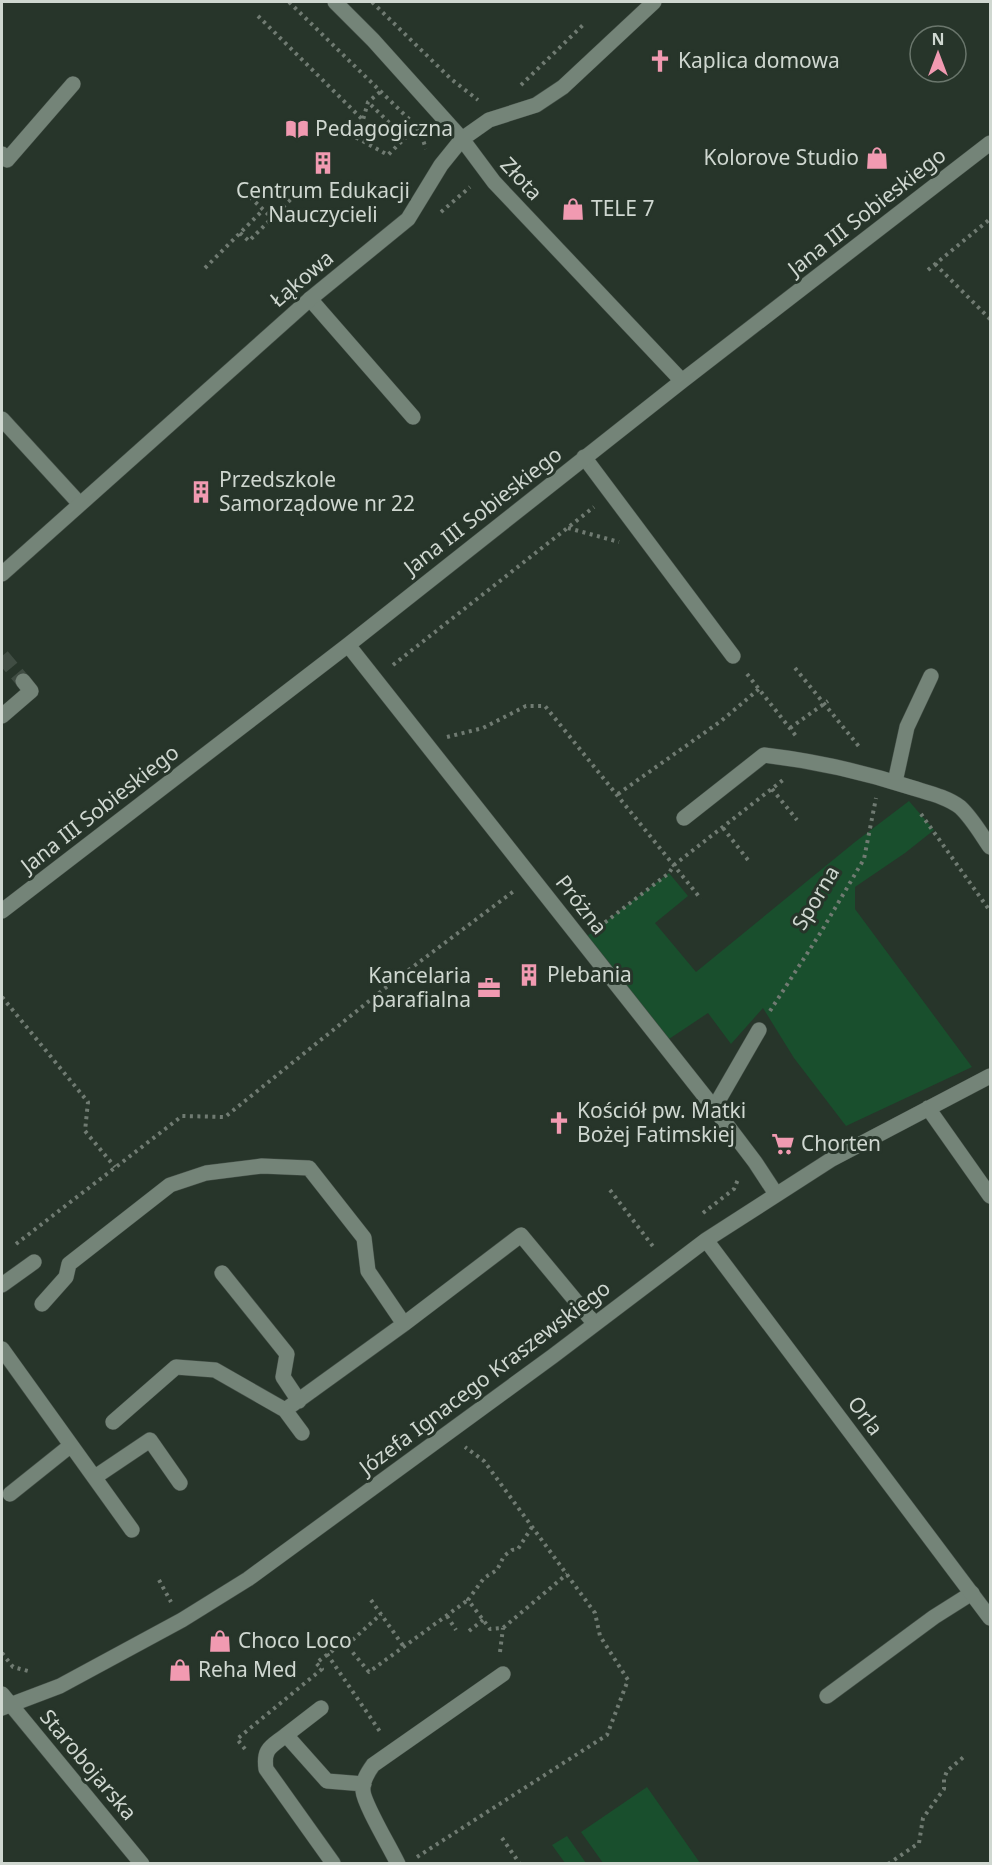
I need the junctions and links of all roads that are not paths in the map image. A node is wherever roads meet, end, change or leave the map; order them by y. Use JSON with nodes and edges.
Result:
{"nodes":[{"id":1,"x":334,"y":2,"type":"edge"},
{"id":2,"x":654,"y":2,"type":"edge"},
{"id":3,"x":73,"y":84,"type":"dead end"},
{"id":4,"x":462,"y":139,"type":"junction"},
{"id":5,"x":990,"y":143,"type":"edge"},
{"id":6,"x":2,"y":154,"type":"edge"},
{"id":7,"x":310,"y":299,"type":"junction"},
{"id":8,"x":682,"y":381,"type":"junction"},
{"id":9,"x":413,"y":417,"type":"dead end"},
{"id":10,"x":2,"y":419,"type":"edge"},
{"id":11,"x":584,"y":458,"type":"junction"},
{"id":12,"x":79,"y":503,"type":"junction"},
{"id":13,"x":2,"y":574,"type":"edge"},
{"id":14,"x":348,"y":645,"type":"junction"},
{"id":15,"x":733,"y":656,"type":"dead end"},
{"id":16,"x":931,"y":676,"type":"dead end"},
{"id":17,"x":23,"y":681,"type":"dead end"},
{"id":18,"x":2,"y":716,"type":"edge"},
{"id":19,"x":895,"y":782,"type":"junction"},
{"id":20,"x":684,"y":818,"type":"dead end"},
{"id":21,"x":990,"y":847,"type":"edge"},
{"id":22,"x":2,"y":911,"type":"edge"},
{"id":23,"x":759,"y":1030,"type":"road end"},
{"id":24,"x":990,"y":1076,"type":"edge"},
{"id":25,"x":714,"y":1108,"type":"junction"},
{"id":26,"x":928,"y":1108,"type":"junction"},
{"id":27,"x":776,"y":1194,"type":"junction"},
{"id":28,"x":990,"y":1196,"type":"edge"},
{"id":29,"x":706,"y":1240,"type":"junction"},
{"id":30,"x":34,"y":1262,"type":"dead end"},
{"id":31,"x":222,"y":1274,"type":"dead end"},
{"id":32,"x":2,"y":1285,"type":"edge"},
{"id":33,"x":42,"y":1304,"type":"dead end"},
{"id":34,"x":594,"y":1323,"type":"junction"},
{"id":35,"x":404,"y":1324,"type":"junction"},
{"id":36,"x":2,"y":1349,"type":"edge"},
{"id":37,"x":299,"y":1401,"type":"junction"},
{"id":38,"x":285,"y":1410,"type":"junction"},
{"id":39,"x":113,"y":1422,"type":"dead end"},
{"id":40,"x":302,"y":1433,"type":"dead end"},
{"id":41,"x":70,"y":1446,"type":"junction"},
{"id":42,"x":96,"y":1477,"type":"junction"},
{"id":43,"x":180,"y":1483,"type":"dead end"},
{"id":44,"x":10,"y":1494,"type":"dead end"},
{"id":45,"x":132,"y":1530,"type":"dead end"},
{"id":46,"x":972,"y":1593,"type":"junction"},
{"id":47,"x":990,"y":1618,"type":"edge"},
{"id":48,"x":503,"y":1674,"type":"dead end"},
{"id":49,"x":827,"y":1696,"type":"dead end"},
{"id":50,"x":4,"y":1702,"type":"edge"},
{"id":51,"x":321,"y":1708,"type":"dead end"},
{"id":52,"x":286,"y":1735,"type":"junction"},
{"id":53,"x":364,"y":1784,"type":"junction"},
{"id":54,"x":142,"y":1863,"type":"edge"},
{"id":55,"x":333,"y":1863,"type":"edge"},
{"id":56,"x":398,"y":1863,"type":"edge"}],
"edges":[{"from":1,"to":4,"type":"street","name":"Złota"},
{"from":2,"to":4,"type":"street","name":"Łąkowa"},
{"from":3,"to":6,"type":"street"},
{"from":4,"to":7,"type":"street","name":"Łąkowa"},
{"from":4,"to":8,"type":"street","name":"Złota"},
{"from":5,"to":8,"type":"street","name":"Jana III Sobieskiego"},
{"from":7,"to":9,"type":"street"},
{"from":7,"to":12,"type":"street","name":"Łąkowa"},
{"from":8,"to":11,"type":"street","name":"Jana III Sobieskiego"},
{"from":10,"to":12,"type":"street"},
{"from":11,"to":14,"type":"street","name":"Jana III Sobieskiego"},
{"from":11,"to":15,"type":"street"},
{"from":12,"to":13,"type":"street","name":"Łąkowa"},
{"from":14,"to":22,"type":"street","name":"Jana III Sobieskiego"},
{"from":14,"to":25,"type":"street","name":"Próżna"},
{"from":16,"to":19,"type":"street"},
{"from":17,"to":18,"type":"street"},
{"from":19,"to":20,"type":"street"},
{"from":19,"to":21,"type":"street"},
{"from":23,"to":25,"type":"street"},
{"from":24,"to":26,"type":"street","name":"Józefa Ignacego Kraszewskiego"},
{"from":25,"to":27,"type":"street","name":"Próżna"},
{"from":26,"to":27,"type":"street","name":"Józefa Ignacego Kraszewskiego"},
{"from":26,"to":28,"type":"street"},
{"from":27,"to":29,"type":"street","name":"Józefa Ignacego Kraszewskiego"},
{"from":29,"to":34,"type":"street","name":"Józefa Ignacego Kraszewskiego"},
{"from":29,"to":46,"type":"street","name":"Orla"},
{"from":30,"to":32,"type":"street"},
{"from":31,"to":37,"type":"street"},
{"from":33,"to":35,"type":"street"},
{"from":34,"to":35,"type":"street"},
{"from":34,"to":50,"type":"street","name":"Józefa Ignacego Kraszewskiego"},
{"from":35,"to":37,"type":"street"},
{"from":36,"to":41,"type":"street"},
{"from":37,"to":38,"type":"street"},
{"from":38,"to":39,"type":"street"},
{"from":38,"to":40,"type":"street"},
{"from":41,"to":42,"type":"street"},
{"from":41,"to":44,"type":"street"},
{"from":42,"to":43,"type":"street"},
{"from":42,"to":45,"type":"street"},
{"from":46,"to":47,"type":"street","name":"Orla"},
{"from":46,"to":49,"type":"street"},
{"from":48,"to":53,"type":"street"},
{"from":50,"to":54,"type":"street","name":"Starobojarska"},
{"from":51,"to":52,"type":"street"},
{"from":52,"to":53,"type":"street"},
{"from":52,"to":55,"type":"street"},
{"from":53,"to":56,"type":"street"}]}
